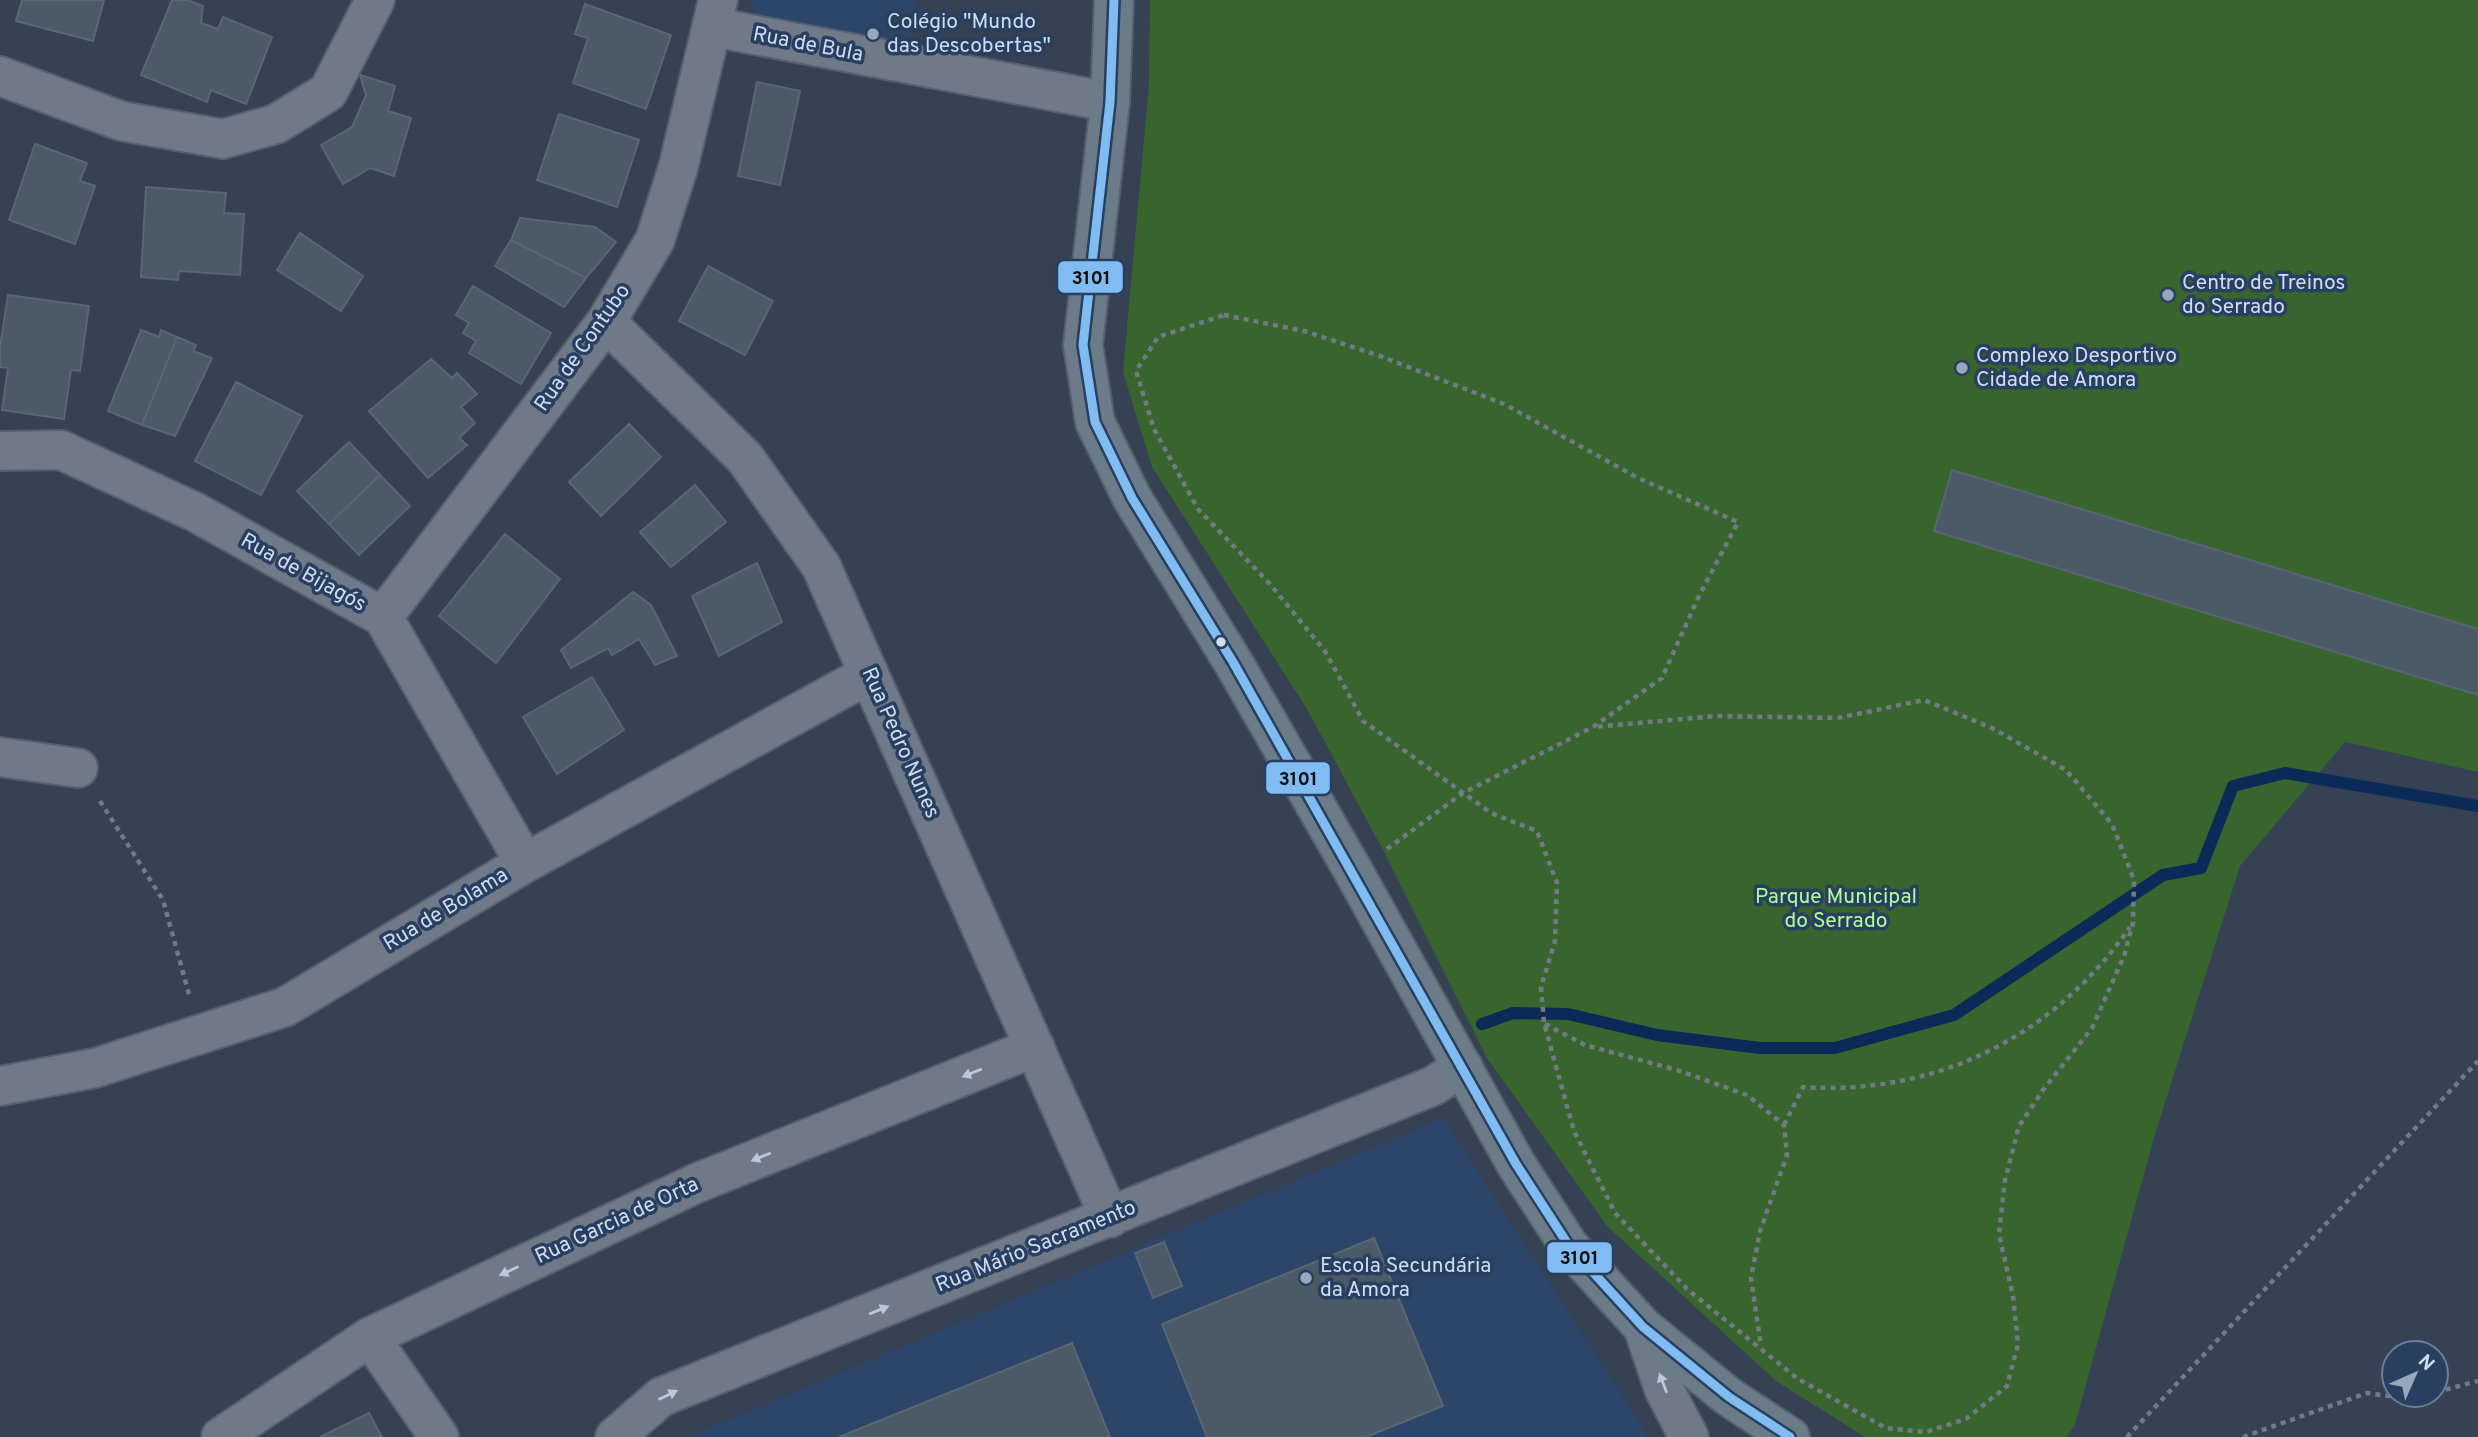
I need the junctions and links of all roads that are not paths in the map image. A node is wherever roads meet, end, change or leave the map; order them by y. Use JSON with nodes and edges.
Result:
{"nodes":[{"id":1,"x":375,"y":0,"type":"edge"},
{"id":2,"x":1114,"y":0,"type":"edge"},
{"id":3,"x":715,"y":14,"type":"edge"},
{"id":4,"x":0,"y":76,"type":"edge"},
{"id":5,"x":1110,"y":102,"type":"junction"},
{"id":6,"x":606,"y":322,"type":"junction"},
{"id":7,"x":0,"y":451,"type":"edge"},
{"id":8,"x":383,"y":617,"type":"junction"},
{"id":9,"x":869,"y":674,"type":"junction"},
{"id":10,"x":0,"y":757,"type":"edge"},
{"id":11,"x":78,"y":768,"type":"road end"},
{"id":12,"x":525,"y":863,"type":"junction"},
{"id":13,"x":1035,"y":1047,"type":"junction"},
{"id":14,"x":1463,"y":1067,"type":"junction"},
{"id":15,"x":0,"y":1086,"type":"edge"},
{"id":16,"x":1110,"y":1218,"type":"junction"},
{"id":17,"x":1643,"y":1327,"type":"junction"},
{"id":18,"x":370,"y":1337,"type":"junction"},
{"id":19,"x":221,"y":1437,"type":"edge"},
{"id":20,"x":439,"y":1437,"type":"edge"},
{"id":21,"x":615,"y":1437,"type":"edge"},
{"id":22,"x":1689,"y":1437,"type":"edge"},
{"id":23,"x":1790,"y":1437,"type":"edge"}],
"edges":[{"from":1,"to":4,"type":"street"},
{"from":2,"to":5,"type":"main road"},
{"from":3,"to":5,"type":"street","name":"Rua de Bula"},
{"from":3,"to":6,"type":"street","name":"Rua de Contubo"},
{"from":5,"to":14,"type":"main road"},
{"from":6,"to":8,"type":"street","name":"Rua de Contubo"},
{"from":6,"to":9,"type":"street","name":"Rua Pedro Nunes"},
{"from":7,"to":8,"type":"street","name":"Rua de Bijagós"},
{"from":8,"to":12,"type":"street","name":"Rua de Bijagós"},
{"from":9,"to":12,"type":"street","name":"Rua de Bolama"},
{"from":9,"to":13,"type":"street","name":"Rua Pedro Nunes"},
{"from":10,"to":11,"type":"street"},
{"from":12,"to":15,"type":"street","name":"Rua de Bolama"},
{"from":13,"to":16,"type":"street","name":"Rua Pedro Nunes"},
{"from":13,"to":18,"type":"street","name":"Rua Garcia de Orta","one_way":true},
{"from":14,"to":16,"type":"street","name":"Rua Mário Sacramento"},
{"from":14,"to":17,"type":"main road"},
{"from":21,"to":16,"type":"street","name":"Rua Mário Sacramento","one_way":true},
{"from":22,"to":17,"type":"street","one_way":true},
{"from":17,"to":23,"type":"main road"},
{"from":18,"to":19,"type":"street","name":"Rua Garcia de Orta"},
{"from":18,"to":20,"type":"street"}]}
